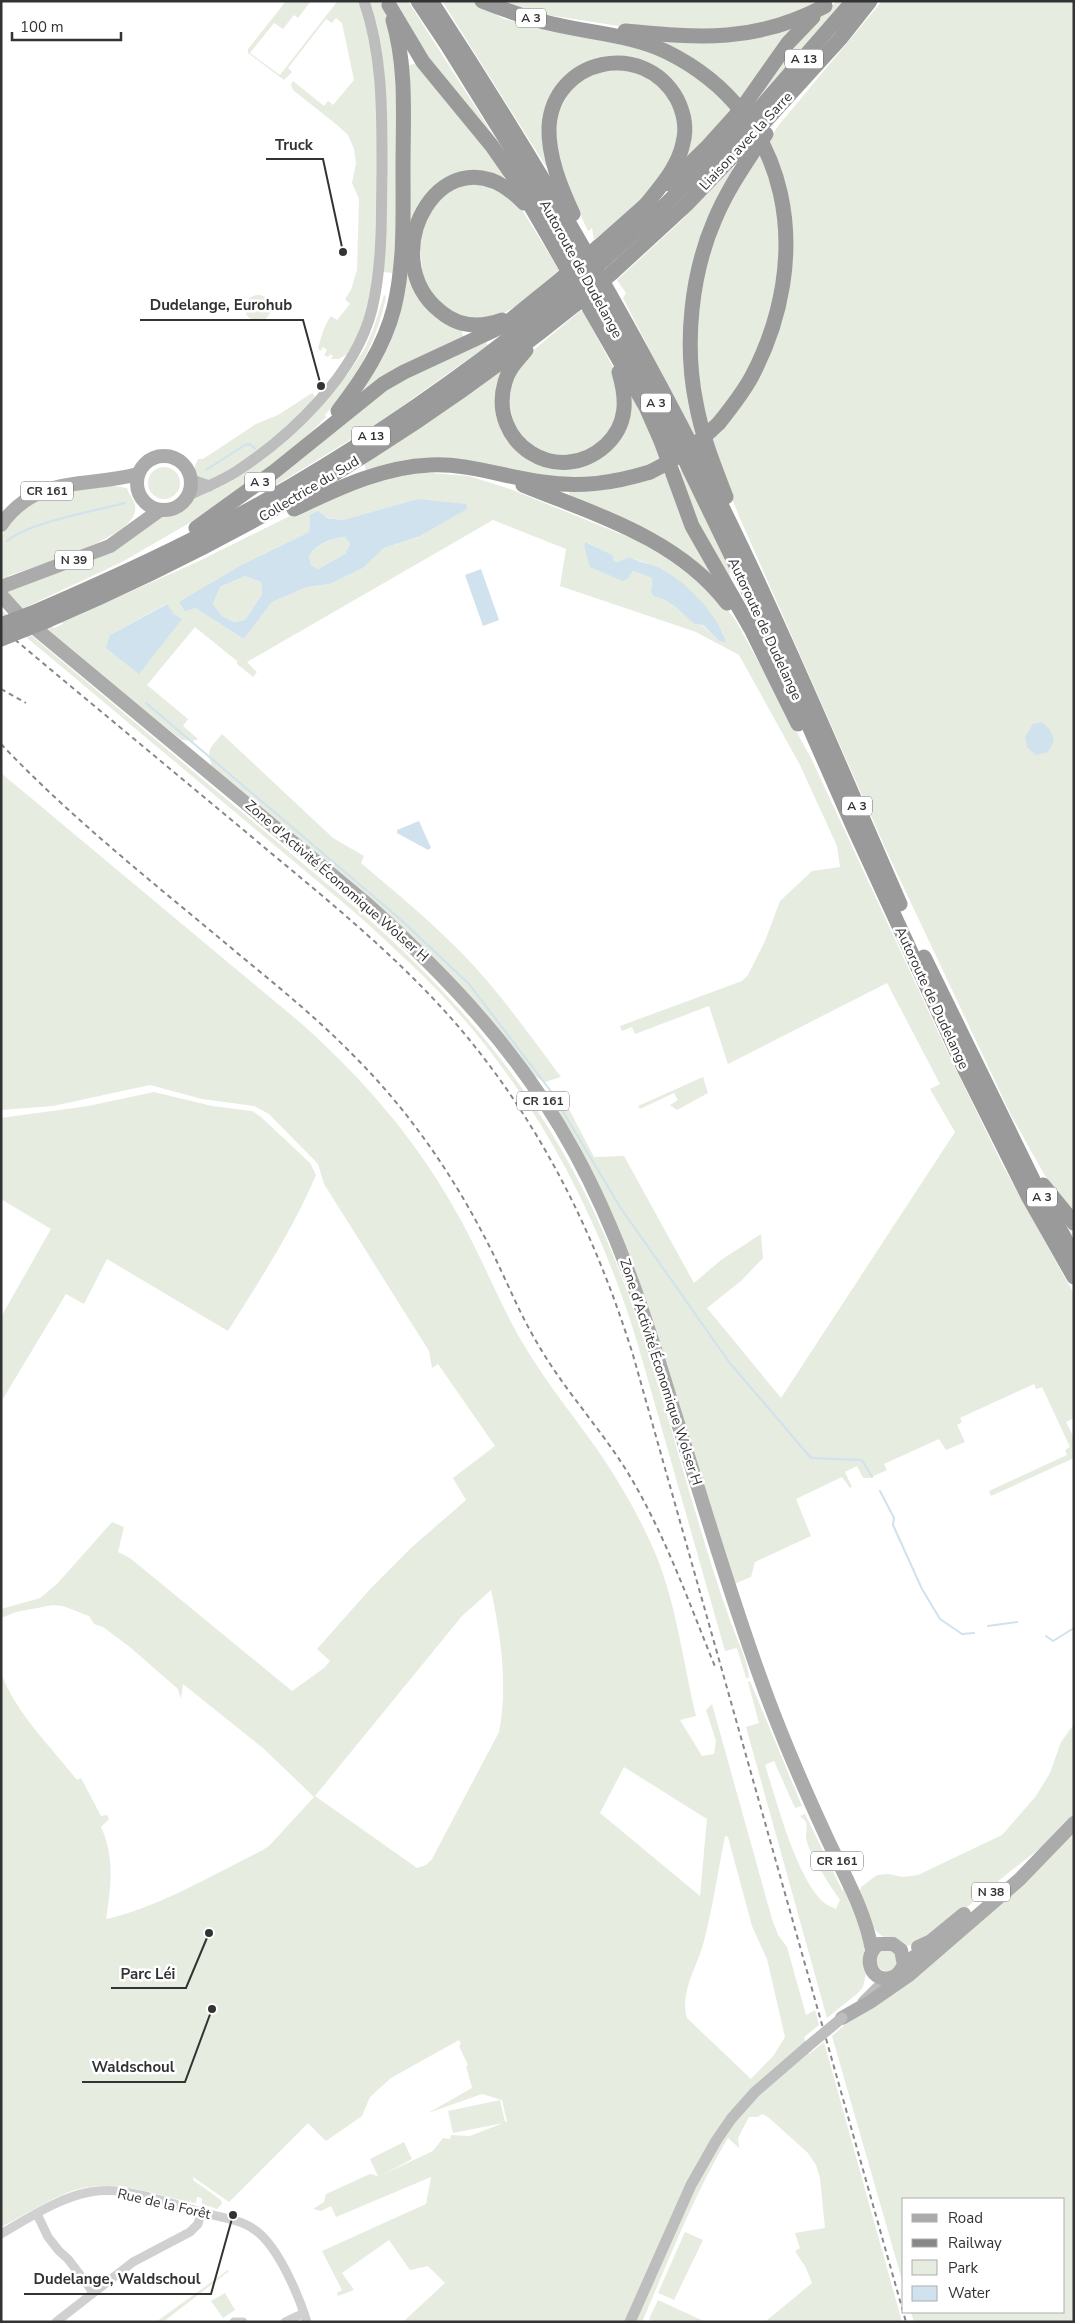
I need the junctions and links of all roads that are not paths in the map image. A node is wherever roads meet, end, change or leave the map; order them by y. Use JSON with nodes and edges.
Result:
{"nodes":[{"id":1,"x":364,"y":1,"type":"edge"},
{"id":2,"x":418,"y":1,"type":"edge"},
{"id":3,"x":431,"y":1,"type":"edge"},
{"id":4,"x":482,"y":1,"type":"edge"},
{"id":5,"x":853,"y":1,"type":"edge"},
{"id":6,"x":870,"y":1,"type":"edge"},
{"id":7,"x":388,"y":3,"type":"edge"},
{"id":8,"x":828,"y":4,"type":"edge"},
{"id":9,"x":582,"y":29,"type":"junction"},
{"id":10,"x":752,"y":126,"type":"junction"},
{"id":11,"x":644,"y":207,"type":"junction"},
{"id":12,"x":547,"y":234,"type":"junction"},
{"id":13,"x":605,"y":260,"type":"junction"},
{"id":14,"x":569,"y":291,"type":"junction"},
{"id":15,"x":613,"y":297,"type":"junction"},
{"id":16,"x":526,"y":308,"type":"junction"},
{"id":17,"x":546,"y":328,"type":"junction"},
{"id":18,"x":612,"y":349,"type":"junction"},
{"id":19,"x":311,"y":442,"type":"junction"},
{"id":20,"x":494,"y":473,"type":"junction"},
{"id":21,"x":138,"y":474,"type":"junction"},
{"id":22,"x":192,"y":480,"type":"junction"},
{"id":23,"x":103,"y":481,"type":"junction"},
{"id":24,"x":209,"y":486,"type":"junction"},
{"id":25,"x":189,"y":494,"type":"junction"},
{"id":26,"x":140,"y":496,"type":"junction"},
{"id":27,"x":160,"y":510,"type":"junction"},
{"id":28,"x":1,"y":525,"type":"edge"},
{"id":29,"x":135,"y":529,"type":"junction"},
{"id":30,"x":230,"y":535,"type":"junction"},
{"id":31,"x":743,"y":549,"type":"junction"},
{"id":32,"x":156,"y":557,"type":"junction"},
{"id":33,"x":4,"y":588,"type":"edge"},
{"id":34,"x":40,"y":616,"type":"junction"},
{"id":35,"x":1,"y":625,"type":"edge"},
{"id":36,"x":1,"y":639,"type":"edge"},
{"id":37,"x":767,"y":662,"type":"junction"},
{"id":38,"x":853,"y":826,"type":"junction"},
{"id":39,"x":1012,"y":1138,"type":"junction"},
{"id":40,"x":1074,"y":1223,"type":"edge"},
{"id":41,"x":1074,"y":1255,"type":"edge"},
{"id":42,"x":1074,"y":1278,"type":"edge"},
{"id":43,"x":1074,"y":1823,"type":"edge"},
{"id":44,"x":1006,"y":1890,"type":"junction"},
{"id":45,"x":877,"y":1947,"type":"junction"},
{"id":46,"x":901,"y":1950,"type":"junction"},
{"id":47,"x":904,"y":1965,"type":"junction"},
{"id":48,"x":872,"y":1971,"type":"junction"},
{"id":49,"x":887,"y":1978,"type":"junction"},
{"id":50,"x":845,"y":2016,"type":"junction"},
{"id":51,"x":201,"y":2212,"type":"junction"},
{"id":52,"x":37,"y":2214,"type":"junction"},
{"id":53,"x":1,"y":2234,"type":"edge"},
{"id":54,"x":93,"y":2292,"type":"junction"},
{"id":55,"x":305,"y":2318,"type":"edge"},
{"id":56,"x":56,"y":2322,"type":"edge"},
{"id":57,"x":234,"y":2322,"type":"edge"},
{"id":58,"x":244,"y":2322,"type":"edge"},
{"id":59,"x":285,"y":2322,"type":"edge"},
{"id":60,"x":630,"y":2322,"type":"edge"}],
"edges":[{"from":1,"to":24,"type":"main road"},
{"from":2,"to":38,"type":"highway","name":"Autoroute de Dudelange","number":"A 3"},
{"from":3,"to":15,"type":"highway","name":"Autoroute de Dudelange","number":"A 3"},
{"from":4,"to":9,"type":"highway","number":"A 3"},
{"from":5,"to":10,"type":"highway","name":"Liaison avec la Sarre","number":"A 13"},
{"from":6,"to":10,"type":"highway","name":"Liaison avec la Sarre","number":"A 13"},
{"from":7,"to":12,"type":"highway","number":"A 3"},
{"from":7,"to":19,"type":"highway","number":"A 3"},
{"from":8,"to":9,"type":"highway","number":"A 3"},
{"from":8,"to":10,"type":"highway","number":"A 13"},
{"from":9,"to":20,"type":"highway","number":"A 3","bridge":true},
{"from":10,"to":11,"type":"highway","number":"A 13"},
{"from":10,"to":13,"type":"highway","name":"Liaison avec la Sarre","number":"A 13"},
{"from":10,"to":31,"type":"highway","number":"A 3"},
{"from":11,"to":13,"type":"highway","number":"A 13"},
{"from":11,"to":15,"type":"highway","number":"A 3"},
{"from":12,"to":16,"type":"highway","number":"A 13"},
{"from":12,"to":18,"type":"highway","number":"A 3"},
{"from":13,"to":14,"type":"highway","name":"Collectrice du Sud","number":"A 13","bridge":true},
{"from":14,"to":16,"type":"highway","number":"A 13"},
{"from":14,"to":17,"type":"highway","name":"Collectrice du Sud","number":"A 13"},
{"from":14,"to":32,"type":"highway","name":"Collectrice du Sud","number":"A 13"},
{"from":15,"to":31,"type":"highway","name":"Autoroute de Dudelange","number":"A 3"},
{"from":16,"to":19,"type":"highway","number":"A 13"},
{"from":17,"to":18,"type":"highway","number":"A 3"},
{"from":17,"to":30,"type":"highway","name":"Collectrice du Sud","number":"A 13"},
{"from":18,"to":37,"type":"highway","number":"A 3"},
{"from":19,"to":32,"type":"highway","number":"A 3"},
{"from":20,"to":30,"type":"highway","number":"A 3"},
{"from":20,"to":37,"type":"highway","number":"A 3"},
{"from":21,"to":22,"type":"main road"},
{"from":21,"to":23,"type":"main road","number":"CR 161"},
{"from":21,"to":26,"type":"main road"},
{"from":22,"to":24,"type":"main road"},
{"from":22,"to":25,"type":"main road"},
{"from":23,"to":26,"type":"main road","number":"CR 161"},
{"from":23,"to":28,"type":"main road","number":"CR 161"},
{"from":24,"to":25,"type":"main road"},
{"from":25,"to":27,"type":"main road"},
{"from":26,"to":27,"type":"main road","number":"CR 161"},
{"from":26,"to":29,"type":"main road"},
{"from":27,"to":29,"type":"main road","number":"N 39"},
{"from":29,"to":33,"type":"main road","number":"N 39"},
{"from":30,"to":34,"type":"highway","name":"Collectrice du Sud","number":"A 13"},
{"from":31,"to":39,"type":"highway","name":"Autoroute de Dudelange","number":"A 3"},
{"from":32,"to":34,"type":"highway","name":"Collectrice du Sud","number":"A 13"},
{"from":33,"to":45,"type":"main road","name":"Zone d'Activité Économique Wolser H","number":"CR 161"},
{"from":34,"to":35,"type":"highway","name":"Collectrice du Sud","number":"A 13","bridge":true},
{"from":34,"to":36,"type":"highway","name":"Collectrice du Sud","number":"A 13","bridge":true},
{"from":37,"to":38,"type":"highway","number":"A 3"},
{"from":38,"to":42,"type":"highway","name":"Autoroute de Dudelange","number":"A 3"},
{"from":39,"to":40,"type":"highway","number":"A 3"},
{"from":39,"to":41,"type":"highway","name":"Autoroute de Dudelange","number":"A 3"},
{"from":43,"to":44,"type":"main road","number":"N 38"},
{"from":43,"to":46,"type":"main road","number":"N 38"},
{"from":44,"to":47,"type":"main road","number":"N 38"},
{"from":44,"to":50,"type":"main road","number":"N 38"},
{"from":45,"to":46,"type":"main road"},
{"from":45,"to":48,"type":"main road"},
{"from":46,"to":47,"type":"main road"},
{"from":47,"to":49,"type":"main road"},
{"from":48,"to":49,"type":"main road"},
{"from":48,"to":50,"type":"main road"},
{"from":49,"to":50,"type":"main road"},
{"from":50,"to":60,"type":"main road","bridge":true},
{"from":51,"to":52,"type":"street","name":"Rue de la Forêt"},
{"from":51,"to":54,"type":"street"},
{"from":51,"to":55,"type":"street","name":"Rue de la Forêt"},
{"from":52,"to":53,"type":"street","name":"Rue de la Forêt"},
{"from":52,"to":54,"type":"street"},
{"from":54,"to":56,"type":"street"},
{"from":55,"to":59,"type":"street"},
{"from":57,"to":58,"type":"street"}]}
